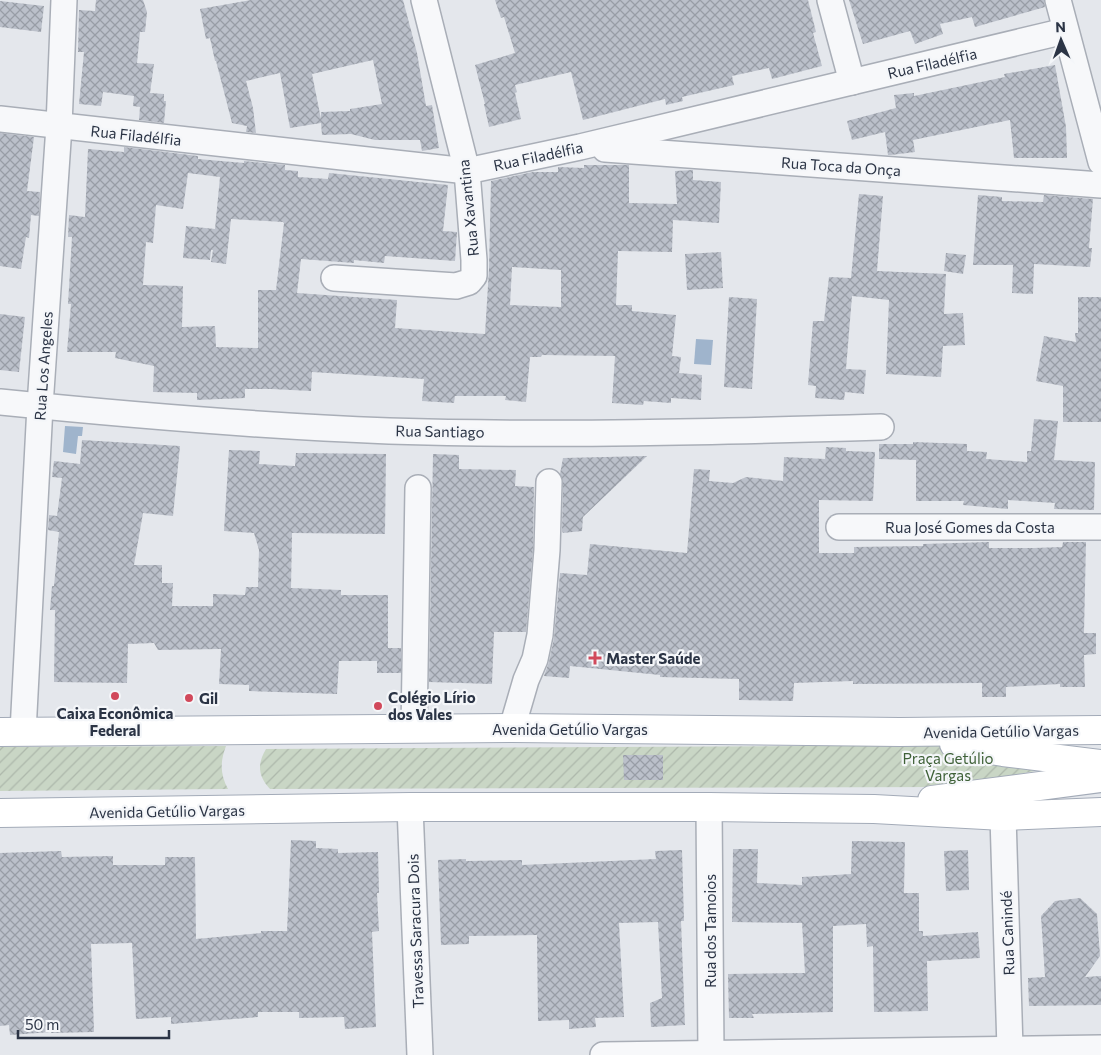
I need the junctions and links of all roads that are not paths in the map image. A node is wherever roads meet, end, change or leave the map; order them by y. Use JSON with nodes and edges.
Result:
{"nodes":[{"id":1,"x":64,"y":0,"type":"edge"},
{"id":2,"x":424,"y":0,"type":"edge"},
{"id":3,"x":830,"y":0,"type":"edge"},
{"id":4,"x":1058,"y":0,"type":"edge"},
{"id":5,"x":1065,"y":31,"type":"junction"},
{"id":6,"x":852,"y":82,"type":"junction"},
{"id":7,"x":0,"y":119,"type":"edge"},
{"id":8,"x":58,"y":126,"type":"junction"},
{"id":9,"x":580,"y":148,"type":"junction"},
{"id":10,"x":1101,"y":162,"type":"edge"},
{"id":11,"x":466,"y":172,"type":"junction"},
{"id":12,"x":1101,"y":185,"type":"edge"},
{"id":13,"x":334,"y":278,"type":"dead end"},
{"id":14,"x":0,"y":402,"type":"edge"},
{"id":15,"x":40,"y":406,"type":"junction"},
{"id":16,"x":881,"y":427,"type":"dead end"},
{"id":17,"x":549,"y":482,"type":"dead end"},
{"id":18,"x":418,"y":488,"type":"dead end"},
{"id":19,"x":839,"y":527,"type":"dead end"},
{"id":20,"x":1101,"y":527,"type":"edge"},
{"id":21,"x":512,"y":728,"type":"junction"},
{"id":22,"x":414,"y":729,"type":"junction"},
{"id":23,"x":1101,"y":730,"type":"edge"},
{"id":24,"x":11,"y":732,"type":"edge"},
{"id":25,"x":900,"y":732,"type":"junction"},
{"id":26,"x":1101,"y":764,"type":"edge"},
{"id":27,"x":1101,"y":778,"type":"edge"},
{"id":28,"x":410,"y":807,"type":"junction"},
{"id":29,"x":709,"y":807,"type":"junction"},
{"id":30,"x":874,"y":809,"type":"junction"},
{"id":31,"x":1101,"y":812,"type":"edge"},
{"id":32,"x":0,"y":813,"type":"edge"},
{"id":33,"x":1003,"y":816,"type":"junction"},
{"id":34,"x":1101,"y":1048,"type":"edge"},
{"id":35,"x":1010,"y":1049,"type":"junction"},
{"id":36,"x":420,"y":1055,"type":"edge"},
{"id":37,"x":602,"y":1055,"type":"edge"},
{"id":38,"x":711,"y":1055,"type":"edge"}],
"edges":[{"from":1,"to":8,"type":"street","name":"Rua Los Angeles"},
{"from":2,"to":11,"type":"street","name":"Rua Xavantina"},
{"from":3,"to":6,"type":"street"},
{"from":4,"to":5,"type":"street"},
{"from":5,"to":6,"type":"street","name":"Rua Filadélfia"},
{"from":5,"to":10,"type":"street"},
{"from":6,"to":9,"type":"street","name":"Rua Filadélfia"},
{"from":7,"to":8,"type":"street","name":"Rua Filadélfia"},
{"from":8,"to":11,"type":"street","name":"Rua Filadélfia"},
{"from":8,"to":15,"type":"street","name":"Rua Los Angeles"},
{"from":9,"to":11,"type":"street","name":"Rua Filadélfia"},
{"from":9,"to":12,"type":"street","name":"Rua Toca da Onça"},
{"from":11,"to":13,"type":"street","name":"Rua Xavantina"},
{"from":14,"to":15,"type":"street","name":"Rua Santiago"},
{"from":15,"to":16,"type":"street","name":"Rua Santiago"},
{"from":15,"to":24,"type":"street","name":"Rua Los Angeles"},
{"from":17,"to":21,"type":"street"},
{"from":18,"to":22,"type":"street"},
{"from":19,"to":20,"type":"street","name":"Rua José Gomes da Costa"},
{"from":21,"to":22,"type":"main road","name":"Avenida Getúlio Vargas"},
{"from":21,"to":25,"type":"main road","name":"Avenida Getúlio Vargas"},
{"from":22,"to":24,"type":"main road","name":"Avenida Getúlio Vargas"},
{"from":23,"to":25,"type":"main road","name":"Avenida Getúlio Vargas"},
{"from":25,"to":26,"type":"main road","name":"Avenida Getúlio Vargas"},
{"from":27,"to":30,"type":"main road","name":"Avenida Getúlio Vargas"},
{"from":28,"to":29,"type":"main road","name":"Avenida Getúlio Vargas"},
{"from":28,"to":32,"type":"main road","name":"Avenida Getúlio Vargas"},
{"from":28,"to":36,"type":"street","name":"Travessa Saracura Dois"},
{"from":29,"to":30,"type":"main road","name":"Avenida Getúlio Vargas"},
{"from":29,"to":38,"type":"street","name":"Rua dos Tamoios"},
{"from":30,"to":33,"type":"main road","name":"Avenida Getúlio Vargas"},
{"from":31,"to":33,"type":"main road","name":"Avenida Getúlio Vargas"},
{"from":33,"to":35,"type":"street","name":"Rua Canindé"},
{"from":34,"to":35,"type":"street"},
{"from":35,"to":38,"type":"street"},
{"from":37,"to":38,"type":"street"}]}
